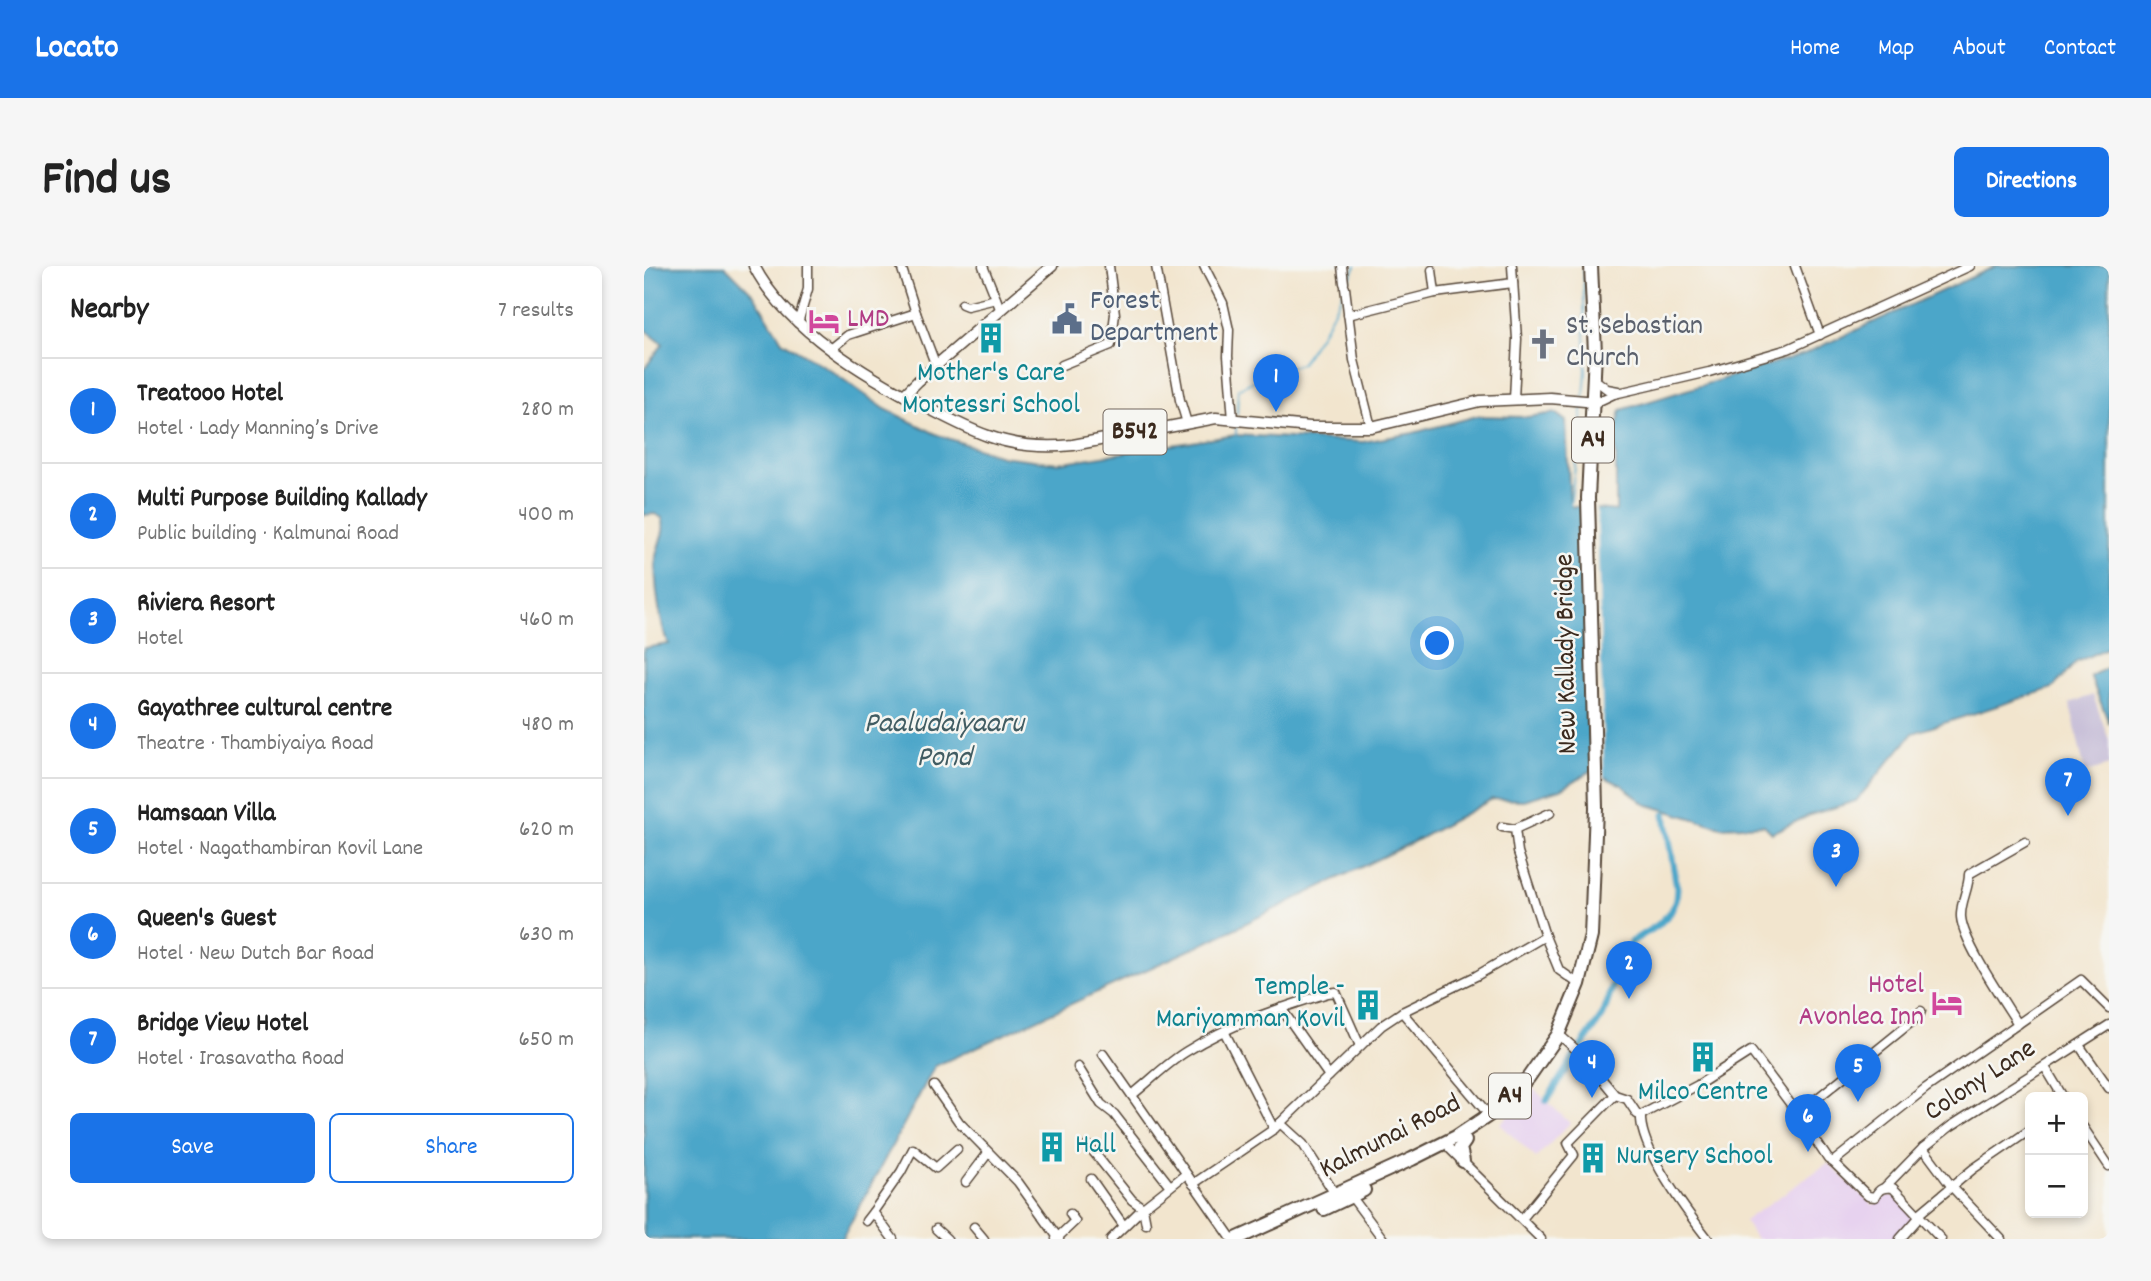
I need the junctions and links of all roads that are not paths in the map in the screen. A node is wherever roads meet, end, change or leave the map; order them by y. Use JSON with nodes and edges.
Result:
{"nodes":[{"id":1,"x":754,"y":266,"type":"edge"},
{"id":2,"x":808,"y":266,"type":"edge"},
{"id":3,"x":901,"y":266,"type":"edge"},
{"id":4,"x":983,"y":266,"type":"edge"},
{"id":5,"x":1052,"y":266,"type":"edge"},
{"id":6,"x":1109,"y":266,"type":"edge"},
{"id":7,"x":1156,"y":266,"type":"edge"},
{"id":8,"x":1204,"y":266,"type":"edge"},
{"id":9,"x":1342,"y":266,"type":"edge"},
{"id":10,"x":1512,"y":266,"type":"edge"},
{"id":11,"x":1591,"y":266,"type":"edge"},
{"id":12,"x":1598,"y":266,"type":"edge"},
{"id":13,"x":1795,"y":266,"type":"edge"},
{"id":14,"x":1970,"y":266,"type":"edge"},
{"id":15,"x":1432,"y":271,"type":"dead end"},
{"id":16,"x":1513,"y":283,"type":"junction"},
{"id":17,"x":1435,"y":293,"type":"junction"},
{"id":18,"x":996,"y":299,"type":"junction"},
{"id":19,"x":962,"y":304,"type":"dead end"},
{"id":20,"x":1001,"y":311,"type":"junction"},
{"id":21,"x":916,"y":313,"type":"junction"},
{"id":22,"x":1348,"y":315,"type":"junction"},
{"id":23,"x":798,"y":323,"type":"junction"},
{"id":24,"x":1820,"y":335,"type":"junction"},
{"id":25,"x":832,"y":348,"type":"junction"},
{"id":26,"x":1062,"y":365,"type":"dead end"},
{"id":27,"x":936,"y":366,"type":"junction"},
{"id":28,"x":1598,"y":382,"type":"junction"},
{"id":29,"x":1625,"y":392,"type":"junction"},
{"id":30,"x":904,"y":395,"type":"junction"},
{"id":31,"x":1514,"y":399,"type":"junction"},
{"id":32,"x":1594,"y":405,"type":"junction"},
{"id":33,"x":1233,"y":420,"type":"junction"},
{"id":34,"x":1187,"y":423,"type":"junction"},
{"id":35,"x":1371,"y":427,"type":"junction"},
{"id":36,"x":1598,"y":808,"type":"junction"},
{"id":37,"x":1550,"y":813,"type":"dead end"},
{"id":38,"x":1502,"y":827,"type":"dead end"},
{"id":39,"x":1515,"y":828,"type":"junction"},
{"id":40,"x":2025,"y":842,"type":"dead end"},
{"id":41,"x":1545,"y":936,"type":"junction"},
{"id":42,"x":1580,"y":984,"type":"junction"},
{"id":43,"x":1281,"y":1008,"type":"junction"},
{"id":44,"x":2109,"y":1008,"type":"edge"},
{"id":45,"x":1921,"y":1011,"type":"dead end"},
{"id":46,"x":1402,"y":1012,"type":"junction"},
{"id":47,"x":2018,"y":1024,"type":"junction"},
{"id":48,"x":2109,"y":1025,"type":"edge"},
{"id":49,"x":1224,"y":1031,"type":"junction"},
{"id":50,"x":1560,"y":1037,"type":"junction"},
{"id":51,"x":2080,"y":1045,"type":"junction"},
{"id":52,"x":1360,"y":1046,"type":"junction"},
{"id":53,"x":1103,"y":1054,"type":"dead end"},
{"id":54,"x":1078,"y":1067,"type":"dead end"},
{"id":55,"x":2045,"y":1067,"type":"junction"},
{"id":56,"x":1329,"y":1076,"type":"junction"},
{"id":57,"x":933,"y":1086,"type":"dead end"},
{"id":58,"x":2109,"y":1088,"type":"edge"},
{"id":59,"x":2060,"y":1092,"type":"edge"},
{"id":60,"x":1132,"y":1095,"type":"junction"},
{"id":61,"x":1615,"y":1095,"type":"junction"},
{"id":62,"x":1798,"y":1114,"type":"junction"},
{"id":63,"x":1489,"y":1115,"type":"junction"},
{"id":64,"x":1641,"y":1115,"type":"junction"},
{"id":65,"x":1277,"y":1126,"type":"junction"},
{"id":66,"x":2025,"y":1133,"type":"edge"},
{"id":67,"x":2088,"y":1134,"type":"edge"},
{"id":68,"x":1465,"y":1141,"type":"junction"},
{"id":69,"x":1088,"y":1145,"type":"dead end"},
{"id":70,"x":957,"y":1149,"type":"dead end"},
{"id":71,"x":1450,"y":1149,"type":"junction"},
{"id":72,"x":1923,"y":1149,"type":"junction"},
{"id":73,"x":988,"y":1153,"type":"junction"},
{"id":74,"x":1463,"y":1161,"type":"junction"},
{"id":75,"x":1833,"y":1162,"type":"junction"},
{"id":76,"x":2109,"y":1166,"type":"edge"},
{"id":77,"x":1186,"y":1174,"type":"junction"},
{"id":78,"x":1091,"y":1179,"type":"dead end"},
{"id":79,"x":966,"y":1182,"type":"dead end"},
{"id":80,"x":1193,"y":1184,"type":"junction"},
{"id":81,"x":1170,"y":1186,"type":"junction"},
{"id":82,"x":1885,"y":1187,"type":"junction"},
{"id":83,"x":1952,"y":1187,"type":"junction"},
{"id":84,"x":1335,"y":1194,"type":"junction"},
{"id":85,"x":1351,"y":1196,"type":"junction"},
{"id":86,"x":1143,"y":1208,"type":"junction"},
{"id":87,"x":873,"y":1212,"type":"junction"},
{"id":88,"x":1070,"y":1214,"type":"dead end"},
{"id":89,"x":1919,"y":1214,"type":"junction"},
{"id":90,"x":1522,"y":1219,"type":"junction"},
{"id":91,"x":866,"y":1221,"type":"dead end"},
{"id":92,"x":1146,"y":1224,"type":"dead end"},
{"id":93,"x":1124,"y":1226,"type":"junction"},
{"id":94,"x":974,"y":1227,"type":"dead end"},
{"id":95,"x":936,"y":1229,"type":"dead end"},
{"id":96,"x":1058,"y":1238,"type":"edge"},
{"id":97,"x":893,"y":1239,"type":"edge"},
{"id":98,"x":947,"y":1239,"type":"edge"},
{"id":99,"x":984,"y":1239,"type":"edge"},
{"id":100,"x":1111,"y":1239,"type":"edge"},
{"id":101,"x":1234,"y":1239,"type":"edge"},
{"id":102,"x":1256,"y":1239,"type":"edge"},
{"id":103,"x":1383,"y":1239,"type":"edge"},
{"id":104,"x":1541,"y":1239,"type":"edge"},
{"id":105,"x":1708,"y":1239,"type":"edge"},
{"id":106,"x":1900,"y":1239,"type":"edge"},
{"id":107,"x":1941,"y":1239,"type":"edge"},
{"id":108,"x":2001,"y":1239,"type":"edge"}],
"edges":[{"from":1,"to":23,"type":"main road","number":"B542"},
{"from":2,"to":23,"type":"street"},
{"from":3,"to":21,"type":"street"},
{"from":4,"to":18,"type":"street"},
{"from":5,"to":20,"type":"main road"},
{"from":6,"to":26,"type":"street"},
{"from":7,"to":34,"type":"street"},
{"from":8,"to":33,"type":"street"},
{"from":9,"to":22,"type":"street"},
{"from":10,"to":16,"type":"street"},
{"from":11,"to":32,"type":"highway","number":"A4"},
{"from":12,"to":28,"type":"highway","number":"A4"},
{"from":13,"to":24,"type":"street"},
{"from":14,"to":24,"type":"street"},
{"from":15,"to":17,"type":"street"},
{"from":16,"to":17,"type":"street"},
{"from":16,"to":31,"type":"street"},
{"from":17,"to":22,"type":"street"},
{"from":18,"to":19,"type":"street"},
{"from":18,"to":20,"type":"street"},
{"from":20,"to":27,"type":"main road"},
{"from":21,"to":25,"type":"street"},
{"from":21,"to":27,"type":"street"},
{"from":22,"to":35,"type":"street"},
{"from":23,"to":25,"type":"main road","number":"B542"},
{"from":24,"to":29,"type":"street"},
{"from":25,"to":30,"type":"main road","number":"B542"},
{"from":27,"to":30,"type":"main road"},
{"from":28,"to":29,"type":"street"},
{"from":28,"to":32,"type":"highway","number":"A4"},
{"from":29,"to":32,"type":"street"},
{"from":30,"to":34,"type":"main road","number":"B542"},
{"from":31,"to":32,"type":"main road","number":"B542"},
{"from":31,"to":35,"type":"main road","number":"B542"},
{"from":32,"to":36,"type":"highway","name":"New Kallady Bridge","number":"A4"},
{"from":33,"to":34,"type":"main road","number":"B542"},
{"from":33,"to":35,"type":"main road","number":"B542"},
{"from":36,"to":42,"type":"highway","name":"Kalmunai Road","number":"A4"},
{"from":36,"to":50,"type":"highway","name":"Kalmunai Road","number":"A4"},
{"from":37,"to":39,"type":"street"},
{"from":38,"to":39,"type":"street"},
{"from":39,"to":41,"type":"street"},
{"from":40,"to":47,"type":"street"},
{"from":41,"to":42,"type":"street"},
{"from":41,"to":46,"type":"street"},
{"from":42,"to":50,"type":"highway","name":"Kalmunai Road","number":"A4"},
{"from":43,"to":49,"type":"street"},
{"from":43,"to":52,"type":"street"},
{"from":43,"to":56,"type":"street"},
{"from":44,"to":47,"type":"street"},
{"from":45,"to":62,"type":"street"},
{"from":46,"to":52,"type":"street"},
{"from":46,"to":63,"type":"street"},
{"from":47,"to":75,"type":"street"},
{"from":48,"to":51,"type":"street","name":"Colony Lane"},
{"from":49,"to":60,"type":"street"},
{"from":49,"to":65,"type":"street"},
{"from":50,"to":61,"type":"street"},
{"from":50,"to":63,"type":"highway","name":"Kalmunai Road","number":"A4"},
{"from":50,"to":68,"type":"highway","name":"Kalmunai Road","number":"A4"},
{"from":51,"to":55,"type":"street","name":"Colony Lane"},
{"from":51,"to":58,"type":"street"},
{"from":52,"to":56,"type":"street"},
{"from":53,"to":60,"type":"street"},
{"from":54,"to":81,"type":"street"},
{"from":55,"to":59,"type":"street"},
{"from":55,"to":72,"type":"street","name":"Colony Lane"},
{"from":56,"to":65,"type":"street"},
{"from":57,"to":73,"type":"street"},
{"from":60,"to":77,"type":"street"},
{"from":61,"to":64,"type":"street"},
{"from":61,"to":90,"type":"street"},
{"from":62,"to":64,"type":"street"},
{"from":62,"to":75,"type":"street"},
{"from":63,"to":84,"type":"highway","name":"Kalmunai Road","number":"A4"},
{"from":64,"to":105,"type":"street"},
{"from":65,"to":80,"type":"street"},
{"from":65,"to":84,"type":"street"},
{"from":66,"to":83,"type":"street"},
{"from":67,"to":76,"type":"street"},
{"from":68,"to":71,"type":"highway","name":"Kalmunai Road","number":"A4"},
{"from":68,"to":74,"type":"highway"},
{"from":69,"to":86,"type":"street"},
{"from":70,"to":87,"type":"street"},
{"from":71,"to":74,"type":"street"},
{"from":71,"to":85,"type":"highway","name":"Kalmunai Road","number":"A4"},
{"from":72,"to":82,"type":"street","name":"Colony Lane"},
{"from":72,"to":83,"type":"street"},
{"from":73,"to":79,"type":"street"},
{"from":73,"to":96,"type":"street"},
{"from":74,"to":90,"type":"street"},
{"from":75,"to":82,"type":"street"},
{"from":77,"to":80,"type":"street"},
{"from":77,"to":81,"type":"street"},
{"from":78,"to":93,"type":"street"},
{"from":80,"to":101,"type":"street"},
{"from":81,"to":86,"type":"street"},
{"from":82,"to":89,"type":"street"},
{"from":83,"to":89,"type":"street"},
{"from":83,"to":108,"type":"street"},
{"from":84,"to":101,"type":"highway","name":"Kalmunai Road","number":"A4"},
{"from":85,"to":102,"type":"highway","name":"Kalmunai Road","number":"A4"},
{"from":85,"to":103,"type":"street"},
{"from":86,"to":92,"type":"street"},
{"from":86,"to":93,"type":"street"},
{"from":87,"to":91,"type":"street"},
{"from":87,"to":97,"type":"street"},
{"from":88,"to":96,"type":"street"},
{"from":89,"to":106,"type":"street"},
{"from":89,"to":107,"type":"street"},
{"from":90,"to":104,"type":"street"},
{"from":93,"to":100,"type":"street"},
{"from":94,"to":99,"type":"street"},
{"from":95,"to":98,"type":"street"}]}
